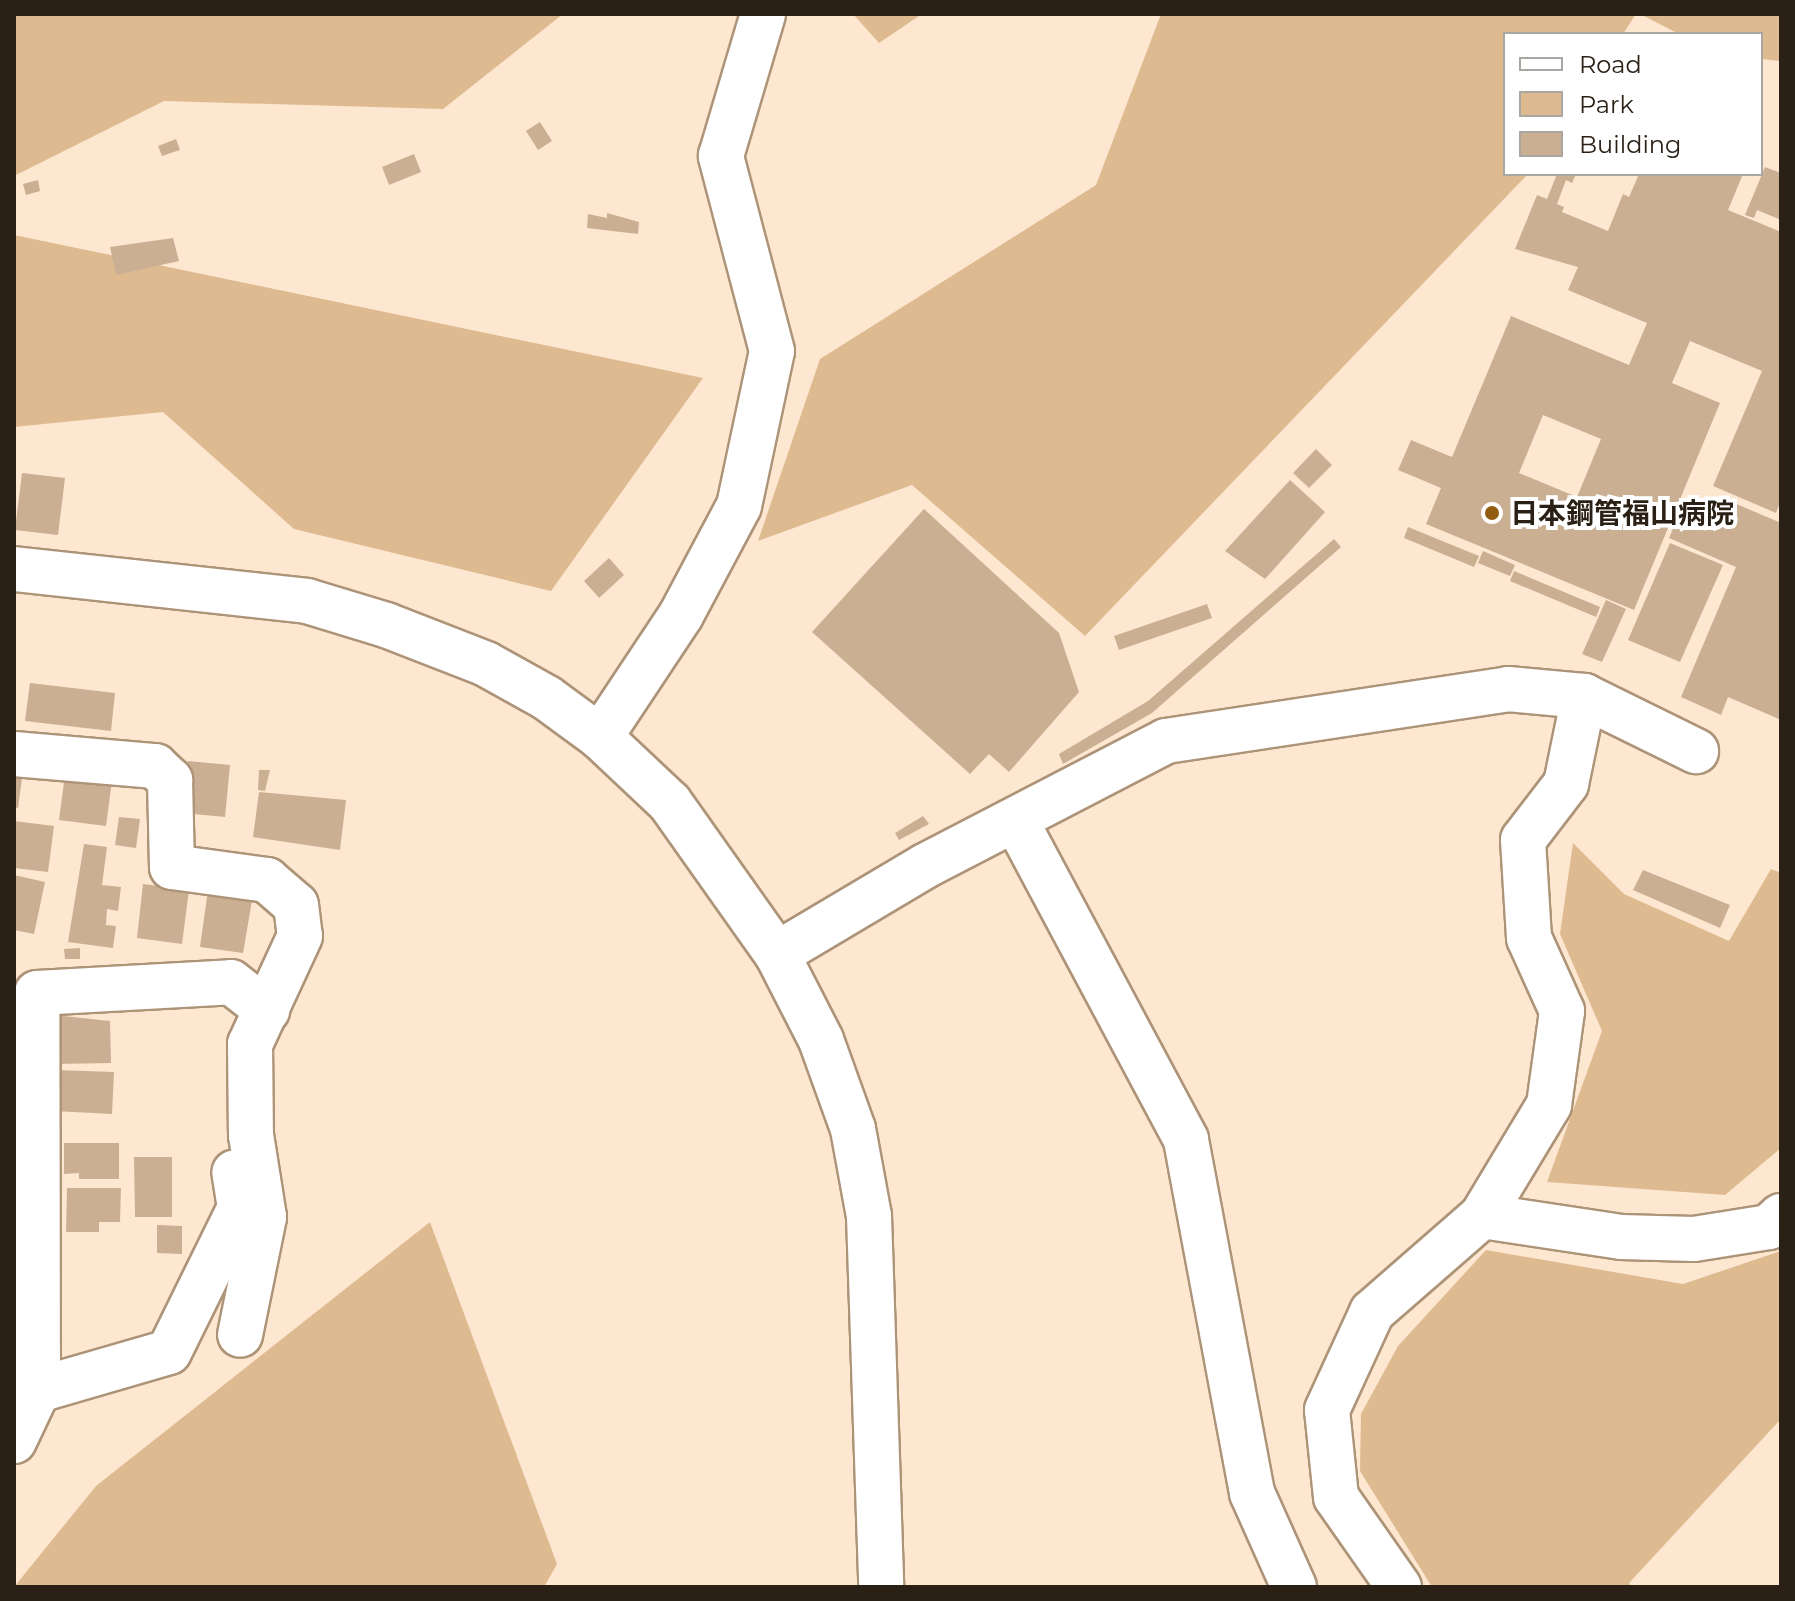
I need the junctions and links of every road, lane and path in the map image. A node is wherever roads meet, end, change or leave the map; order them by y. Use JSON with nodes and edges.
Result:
{"nodes":[{"id":1,"x":763,"y":14,"type":"edge"},
{"id":2,"x":14,"y":569,"type":"edge"},
{"id":3,"x":1584,"y":696,"type":"junction"},
{"id":4,"x":600,"y":737,"type":"junction"},
{"id":5,"x":1696,"y":751,"type":"dead end"},
{"id":6,"x":14,"y":754,"type":"edge"},
{"id":7,"x":1016,"y":821,"type":"junction"},
{"id":8,"x":777,"y":954,"type":"junction"},
{"id":9,"x":25,"y":984,"type":"edge"},
{"id":10,"x":258,"y":1027,"type":"junction"},
{"id":11,"x":1482,"y":1216,"type":"junction"},
{"id":12,"x":1781,"y":1216,"type":"edge"},
{"id":13,"x":240,"y":1335,"type":"dead end"},
{"id":14,"x":38,"y":1390,"type":"junction"},
{"id":15,"x":14,"y":1441,"type":"edge"},
{"id":16,"x":881,"y":1587,"type":"edge"},
{"id":17,"x":1294,"y":1587,"type":"edge"},
{"id":18,"x":1399,"y":1587,"type":"edge"}],
"edges":[{"from":1,"to":4,"type":"street"},
{"from":2,"to":4,"type":"street"},
{"from":3,"to":5,"type":"street"},
{"from":3,"to":7,"type":"street"},
{"from":3,"to":11,"type":"street"},
{"from":4,"to":8,"type":"street"},
{"from":6,"to":10,"type":"street"},
{"from":7,"to":8,"type":"street"},
{"from":7,"to":17,"type":"street"},
{"from":8,"to":16,"type":"street"},
{"from":9,"to":10,"type":"street"},
{"from":9,"to":14,"type":"street"},
{"from":10,"to":13,"type":"street"},
{"from":10,"to":14,"type":"street"},
{"from":11,"to":12,"type":"street"},
{"from":11,"to":18,"type":"street"},
{"from":14,"to":15,"type":"street"}]}
